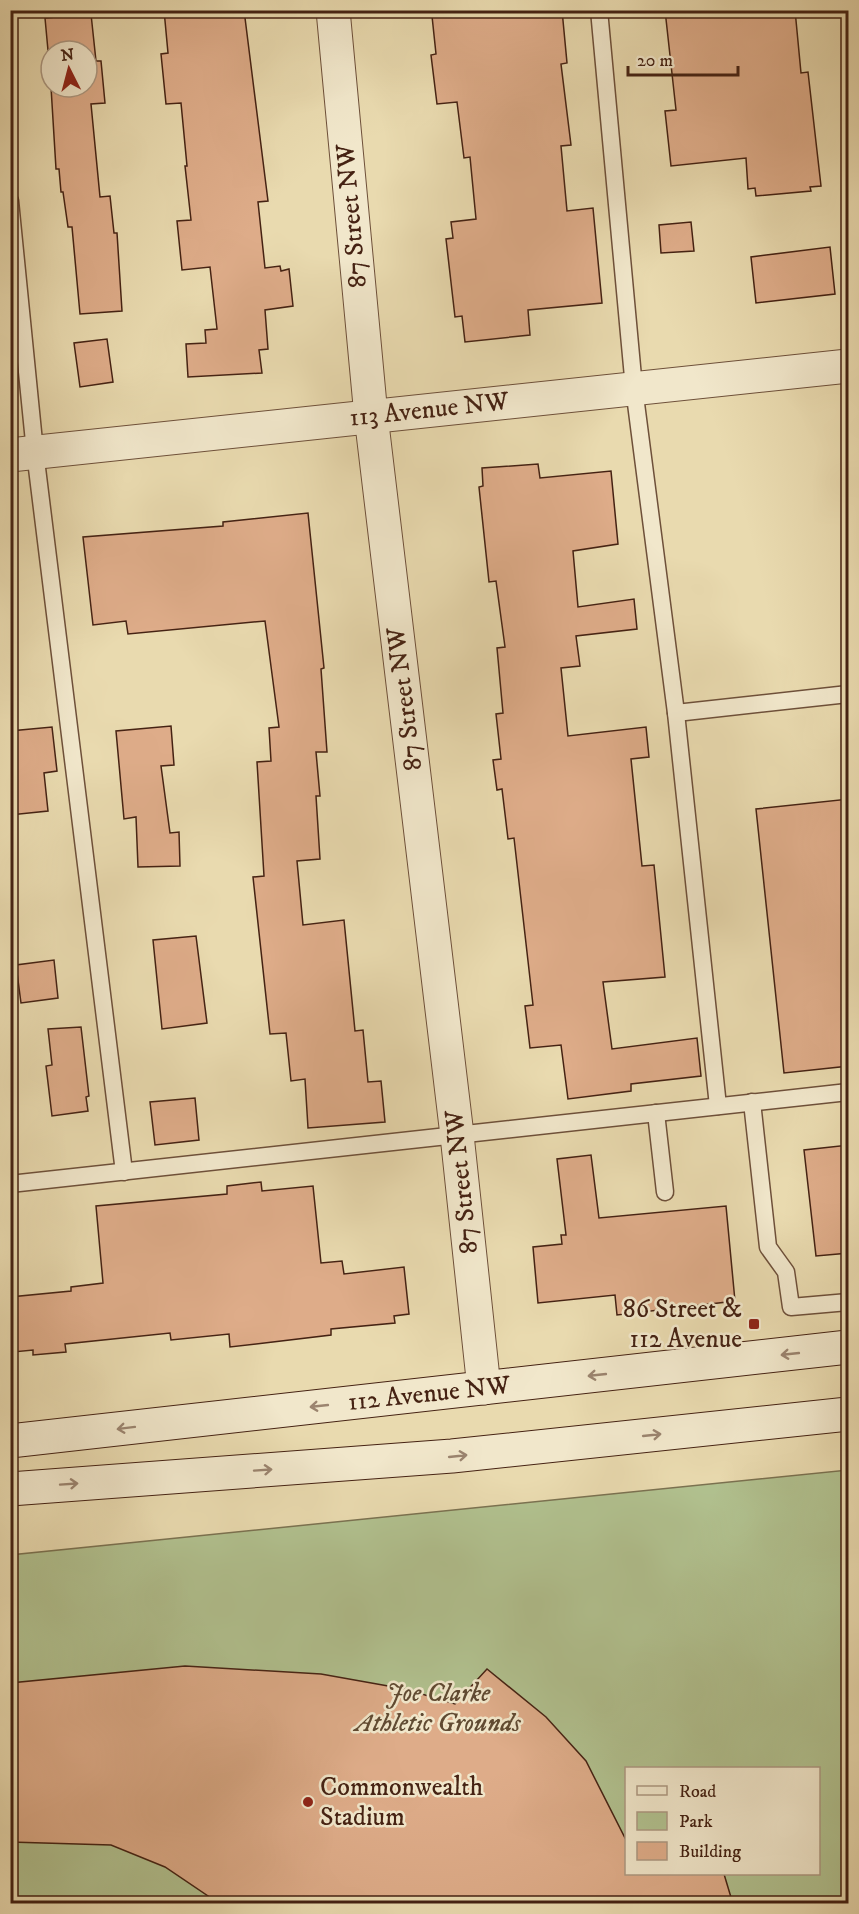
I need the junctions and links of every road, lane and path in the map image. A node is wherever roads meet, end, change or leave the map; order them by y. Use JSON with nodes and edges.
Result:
{"nodes":[{"id":1,"x":333,"y":10,"type":"edge"},
{"id":2,"x":599,"y":10,"type":"edge"},
{"id":3,"x":10,"y":201,"type":"edge"},
{"id":4,"x":849,"y":366,"type":"edge"},
{"id":5,"x":634,"y":388,"type":"junction"},
{"id":6,"x":371,"y":416,"type":"junction"},
{"id":7,"x":23,"y":453,"type":"edge"},
{"id":8,"x":849,"y":694,"type":"edge"},
{"id":9,"x":676,"y":712,"type":"junction"},
{"id":10,"x":849,"y":1092,"type":"edge"},
{"id":11,"x":752,"y":1102,"type":"junction"},
{"id":12,"x":718,"y":1106,"type":"junction"},
{"id":13,"x":656,"y":1113,"type":"junction"},
{"id":14,"x":457,"y":1135,"type":"junction"},
{"id":15,"x":124,"y":1172,"type":"junction"},
{"id":16,"x":10,"y":1184,"type":"edge"},
{"id":17,"x":665,"y":1192,"type":"dead end"},
{"id":18,"x":849,"y":1302,"type":"edge"},
{"id":19,"x":849,"y":1347,"type":"edge"},
{"id":20,"x":484,"y":1388,"type":"junction"},
{"id":21,"x":849,"y":1414,"type":"edge"},
{"id":22,"x":10,"y":1441,"type":"edge"},
{"id":23,"x":10,"y":1489,"type":"edge"}],
"edges":[{"from":1,"to":6,"type":"street","name":"87 Street NW"},
{"from":2,"to":5,"type":"lane"},
{"from":3,"to":7,"type":"lane"},
{"from":4,"to":5,"type":"street","name":"113 Avenue NW"},
{"from":5,"to":6,"type":"street","name":"113 Avenue NW"},
{"from":5,"to":9,"type":"lane"},
{"from":6,"to":7,"type":"street","name":"113 Avenue NW"},
{"from":6,"to":14,"type":"street","name":"87 Street NW"},
{"from":7,"to":15,"type":"lane"},
{"from":8,"to":9,"type":"lane"},
{"from":9,"to":12,"type":"lane"},
{"from":10,"to":11,"type":"lane"},
{"from":11,"to":12,"type":"lane"},
{"from":11,"to":18,"type":"lane"},
{"from":12,"to":13,"type":"lane"},
{"from":13,"to":14,"type":"lane"},
{"from":13,"to":17,"type":"lane"},
{"from":14,"to":15,"type":"lane"},
{"from":14,"to":20,"type":"street","name":"87 Street NW"},
{"from":15,"to":16,"type":"lane"},
{"from":19,"to":20,"type":"street","name":"112 Avenue NW","one_way":true},
{"from":20,"to":22,"type":"street","name":"112 Avenue NW","one_way":true},
{"from":23,"to":21,"type":"street","one_way":true}]}
